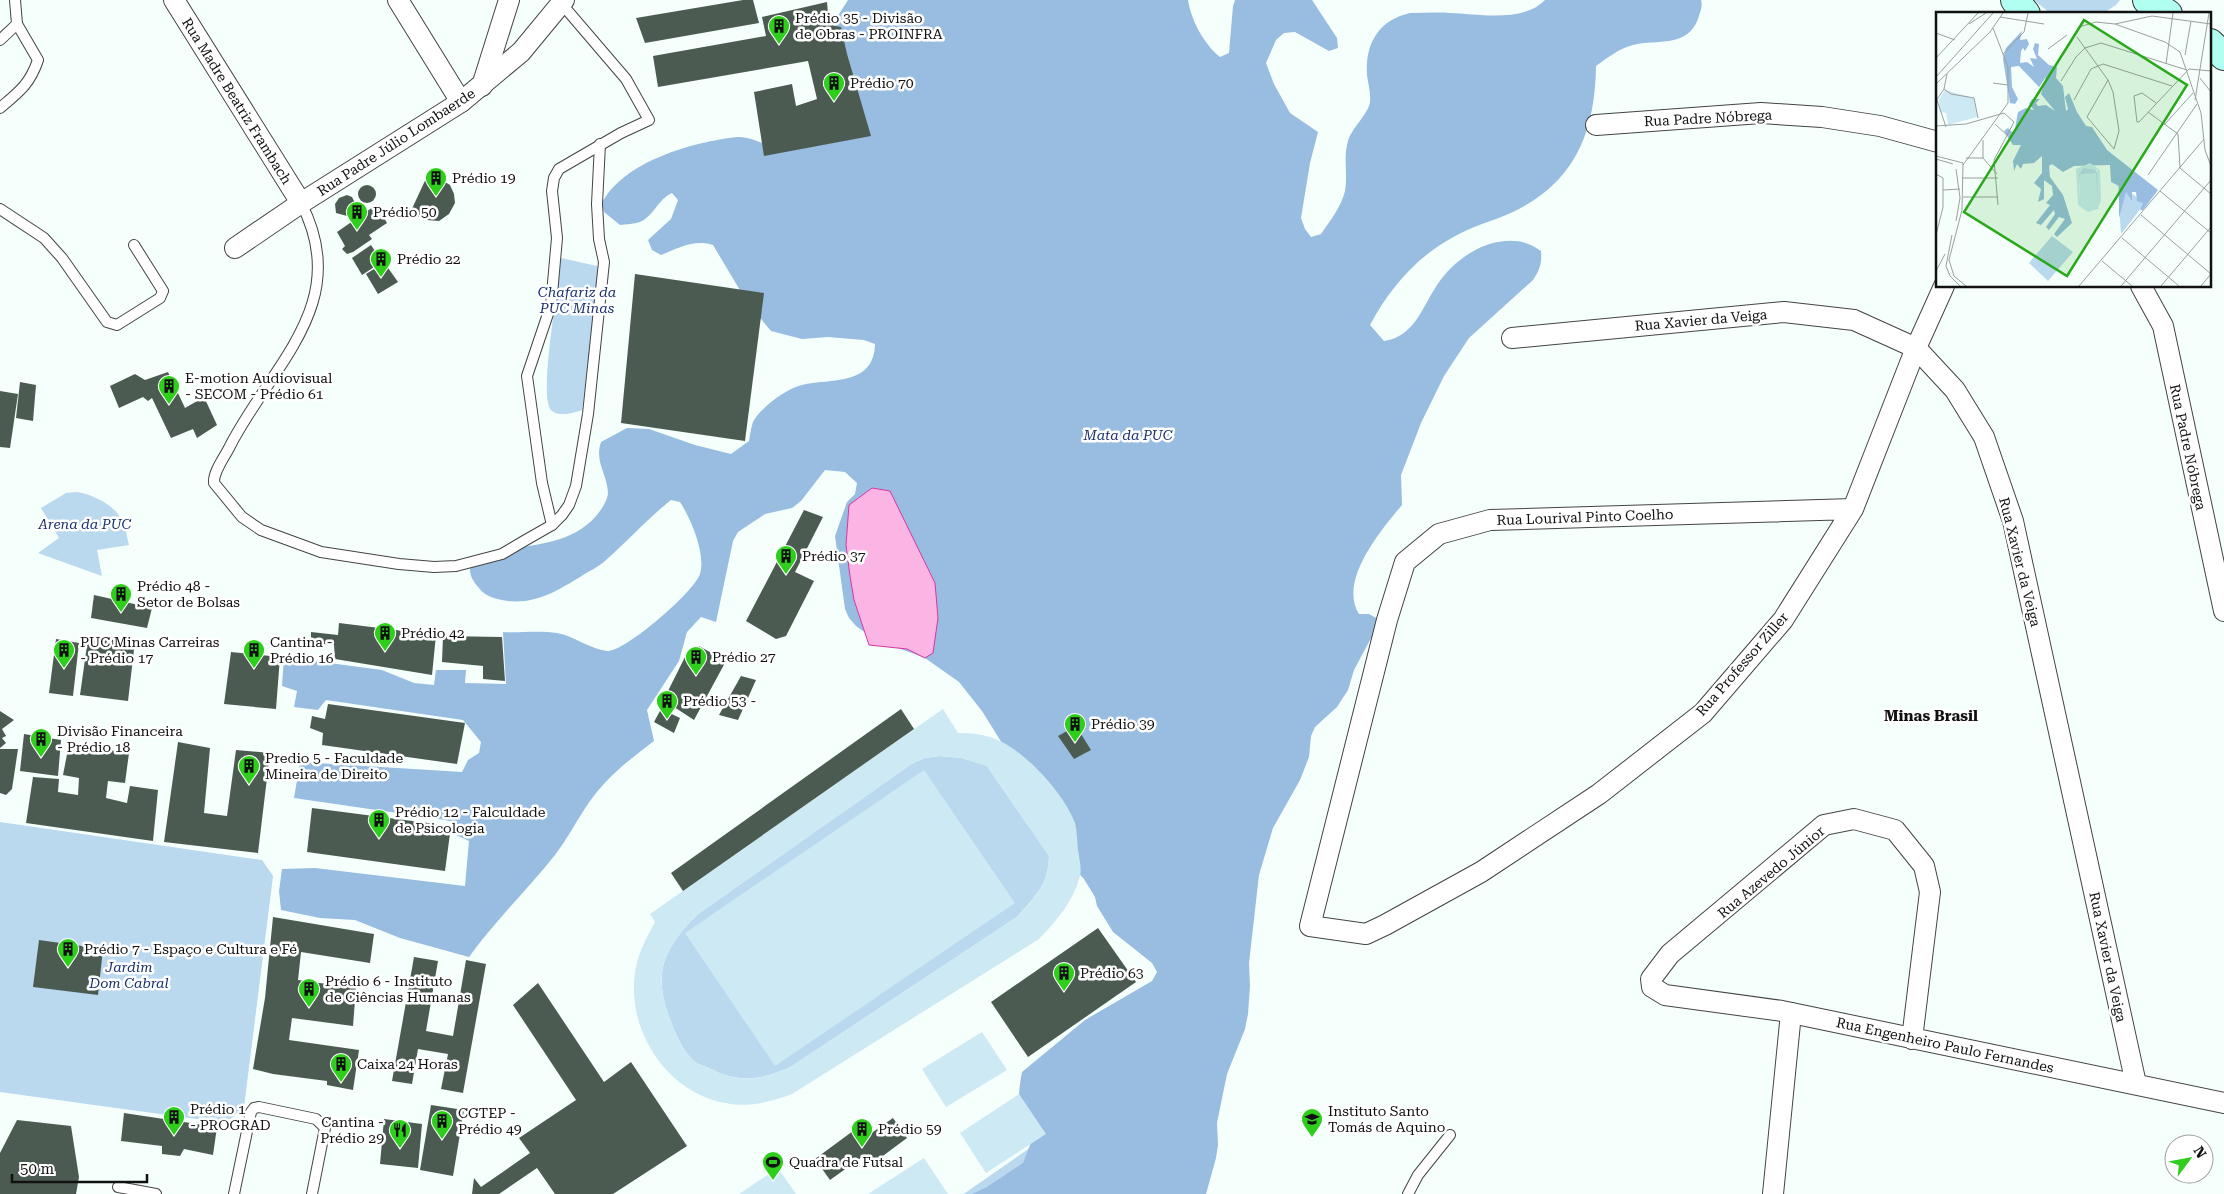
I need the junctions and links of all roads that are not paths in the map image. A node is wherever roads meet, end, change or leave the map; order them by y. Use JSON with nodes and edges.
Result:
{"nodes":[{"id":1,"x":16,"y":0,"type":"edge"},
{"id":2,"x":174,"y":0,"type":"edge"},
{"id":3,"x":398,"y":0,"type":"edge"},
{"id":4,"x":509,"y":0,"type":"edge"},
{"id":5,"x":2015,"y":0,"type":"edge"},
{"id":6,"x":2140,"y":0,"type":"edge"},
{"id":7,"x":2147,"y":0,"type":"edge"},
{"id":8,"x":563,"y":1,"type":"edge"},
{"id":9,"x":2024,"y":12,"type":"edge"},
{"id":10,"x":2131,"y":12,"type":"edge"},
{"id":11,"x":2165,"y":12,"type":"edge"},
{"id":12,"x":17,"y":24,"type":"junction"},
{"id":13,"x":0,"y":40,"type":"edge"},
{"id":14,"x":2212,"y":45,"type":"edge"},
{"id":15,"x":2224,"y":56,"type":"edge"},
{"id":16,"x":482,"y":86,"type":"junction"},
{"id":17,"x":461,"y":102,"type":"junction"},
{"id":18,"x":0,"y":108,"type":"edge"},
{"id":19,"x":1596,"y":124,"type":"dead end"},
{"id":20,"x":1936,"y":141,"type":"edge"},
{"id":21,"x":600,"y":144,"type":"junction"},
{"id":22,"x":301,"y":203,"type":"junction"},
{"id":23,"x":0,"y":209,"type":"edge"},
{"id":24,"x":134,"y":245,"type":"dead end"},
{"id":25,"x":235,"y":248,"type":"dead end"},
{"id":26,"x":1943,"y":288,"type":"edge"},
{"id":27,"x":2142,"y":288,"type":"edge"},
{"id":28,"x":1512,"y":338,"type":"dead end"},
{"id":29,"x":1916,"y":348,"type":"junction"},
{"id":30,"x":1853,"y":509,"type":"junction"},
{"id":31,"x":552,"y":525,"type":"junction"},
{"id":32,"x":2224,"y":611,"type":"edge"},
{"id":33,"x":1310,"y":926,"type":"joint"},
{"id":34,"x":1665,"y":995,"type":"joint"},
{"id":35,"x":1791,"y":1013,"type":"junction"},
{"id":36,"x":1912,"y":1039,"type":"junction"},
{"id":37,"x":2136,"y":1084,"type":"junction"},
{"id":38,"x":2224,"y":1103,"type":"edge"},
{"id":39,"x":1450,"y":1135,"type":"dead end"},
{"id":40,"x":118,"y":1187,"type":"dead end"},
{"id":41,"x":156,"y":1194,"type":"edge"},
{"id":42,"x":234,"y":1194,"type":"edge"},
{"id":43,"x":312,"y":1194,"type":"edge"},
{"id":44,"x":1408,"y":1194,"type":"edge"},
{"id":45,"x":1773,"y":1194,"type":"edge"}],
"edges":[{"from":1,"to":12,"type":"lane"},
{"from":2,"to":22,"type":"street","name":"Rua Madre Beatriz Frambach"},
{"from":3,"to":17,"type":"street"},
{"from":4,"to":16,"type":"street"},
{"from":5,"to":9,"type":"street"},
{"from":6,"to":10,"type":"street"},
{"from":7,"to":11,"type":"street"},
{"from":8,"to":16,"type":"street","name":"Rua Padre Júlio Lombaerde"},
{"from":8,"to":21,"type":"lane"},
{"from":12,"to":13,"type":"lane"},
{"from":12,"to":18,"type":"lane"},
{"from":14,"to":15,"type":"street"},
{"from":16,"to":17,"type":"street","name":"Rua Padre Júlio Lombaerde"},
{"from":17,"to":22,"type":"street","name":"Rua Padre Júlio Lombaerde"},
{"from":19,"to":20,"type":"street","name":"Rua Padre Nóbrega"},
{"from":21,"to":31,"type":"lane"},
{"from":21,"to":31,"type":"lane"},
{"from":22,"to":25,"type":"street","name":"Rua Padre Júlio Lombaerde"},
{"from":22,"to":31,"type":"lane"},
{"from":23,"to":24,"type":"lane"},
{"from":26,"to":29,"type":"street","name":"Rua Professor Ziller"},
{"from":27,"to":32,"type":"street","name":"Rua Padre Nóbrega"},
{"from":28,"to":29,"type":"street","name":"Rua Xavier da Veiga"},
{"from":29,"to":30,"type":"street","name":"Rua Professor Ziller"},
{"from":29,"to":37,"type":"street","name":"Rua Xavier da Veiga"},
{"from":30,"to":33,"type":"street","name":"Rua Professor Ziller"},
{"from":30,"to":33,"type":"street","name":"Rua Lourival Pinto Coelho"},
{"from":34,"to":35,"type":"street","name":"Rua Engenheiro Paulo Fernandes"},
{"from":34,"to":36,"type":"street","name":"Rua Azevedo Júnior"},
{"from":35,"to":36,"type":"street","name":"Rua Engenheiro Paulo Fernandes"},
{"from":35,"to":45,"type":"street"},
{"from":36,"to":37,"type":"street","name":"Rua Engenheiro Paulo Fernandes"},
{"from":37,"to":38,"type":"street","name":"Rua Engenheiro Paulo Fernandes"},
{"from":39,"to":44,"type":"lane"},
{"from":40,"to":41,"type":"lane"},
{"from":42,"to":43,"type":"lane"}]}
